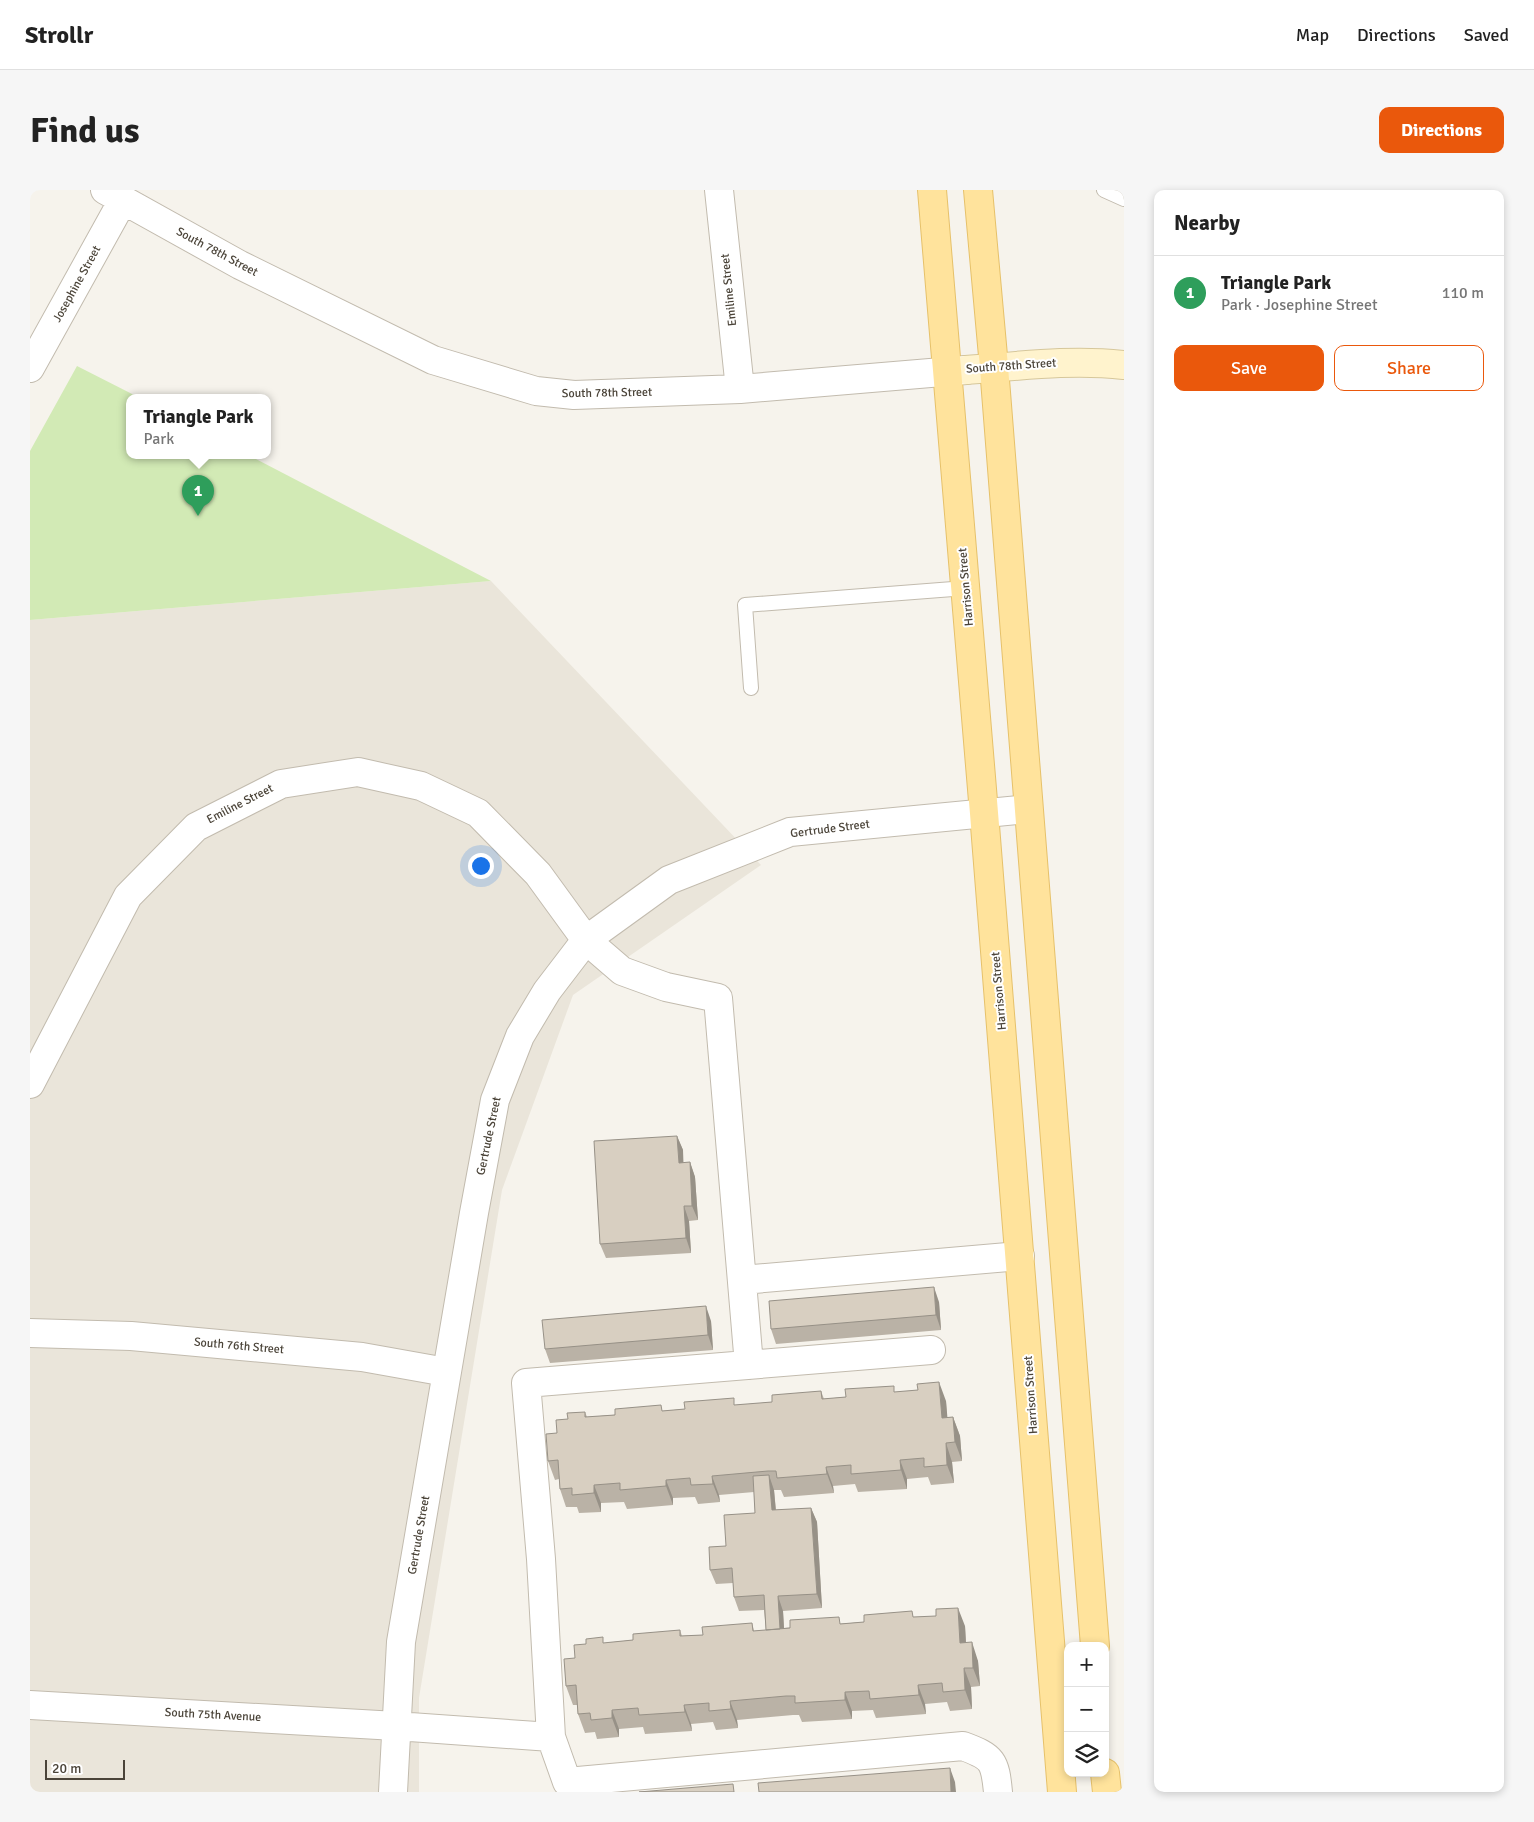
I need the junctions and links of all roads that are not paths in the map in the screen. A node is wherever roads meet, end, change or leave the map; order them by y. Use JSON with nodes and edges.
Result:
{"nodes":[{"id":1,"x":719,"y":190,"type":"edge"},
{"id":2,"x":932,"y":190,"type":"edge"},
{"id":3,"x":978,"y":190,"type":"edge"},
{"id":4,"x":1104,"y":190,"type":"edge"},
{"id":5,"x":114,"y":195,"type":"edge"},
{"id":6,"x":1124,"y":199,"type":"edge"},
{"id":7,"x":1124,"y":366,"type":"edge"},
{"id":8,"x":30,"y":368,"type":"edge"},
{"id":9,"x":994,"y":368,"type":"junction"},
{"id":10,"x":957,"y":370,"type":"junction"},
{"id":11,"x":740,"y":389,"type":"junction"},
{"id":12,"x":966,"y":588,"type":"junction"},
{"id":13,"x":751,"y":688,"type":"dead end"},
{"id":14,"x":1028,"y":809,"type":"junction"},
{"id":15,"x":984,"y":813,"type":"junction"},
{"id":16,"x":586,"y":940,"type":"junction"},
{"id":17,"x":30,"y":1084,"type":"edge"},
{"id":18,"x":1020,"y":1256,"type":"junction"},
{"id":19,"x":742,"y":1280,"type":"junction"},
{"id":20,"x":30,"y":1333,"type":"edge"},
{"id":21,"x":931,"y":1350,"type":"dead end"},
{"id":22,"x":749,"y":1365,"type":"junction"},
{"id":23,"x":446,"y":1372,"type":"junction"},
{"id":24,"x":1095,"y":1642,"type":"edge"},
{"id":25,"x":30,"y":1705,"type":"edge"},
{"id":26,"x":396,"y":1726,"type":"junction"},
{"id":27,"x":551,"y":1737,"type":"junction"},
{"id":28,"x":1105,"y":1777,"type":"edge"},
{"id":29,"x":393,"y":1792,"type":"edge"},
{"id":30,"x":998,"y":1792,"type":"edge"},
{"id":31,"x":1062,"y":1792,"type":"edge"},
{"id":32,"x":1107,"y":1792,"type":"edge"}],
"edges":[{"from":1,"to":11,"type":"street","name":"Emiline Street"},
{"from":2,"to":10,"type":"main road","name":"Harrison Street"},
{"from":3,"to":9,"type":"main road"},
{"from":4,"to":6,"type":"lane"},
{"from":5,"to":8,"type":"street","name":"Josephine Street"},
{"from":5,"to":11,"type":"street","name":"South 78th Street"},
{"from":7,"to":9,"type":"street","name":"South 78th Street"},
{"from":9,"to":10,"type":"street","name":"South 78th Street"},
{"from":9,"to":14,"type":"main road"},
{"from":10,"to":11,"type":"street","name":"South 78th Street"},
{"from":10,"to":12,"type":"main road","name":"Harrison Street"},
{"from":12,"to":13,"type":"lane"},
{"from":12,"to":15,"type":"main road","name":"Harrison Street"},
{"from":14,"to":15,"type":"street","name":"Gertrude Street"},
{"from":14,"to":24,"type":"main road"},
{"from":15,"to":16,"type":"street","name":"Gertrude Street"},
{"from":15,"to":18,"type":"main road","name":"Harrison Street"},
{"from":16,"to":17,"type":"street","name":"Emiline Street"},
{"from":16,"to":19,"type":"street","name":"Emiline Street"},
{"from":16,"to":23,"type":"street","name":"Gertrude Street"},
{"from":18,"to":19,"type":"street"},
{"from":18,"to":31,"type":"main road","name":"Harrison Street"},
{"from":19,"to":22,"type":"street"},
{"from":20,"to":23,"type":"street","name":"South 76th Street"},
{"from":21,"to":22,"type":"street"},
{"from":22,"to":27,"type":"street"},
{"from":23,"to":26,"type":"street","name":"Gertrude Street"},
{"from":25,"to":26,"type":"street","name":"South 75th Avenue"},
{"from":26,"to":27,"type":"street","name":"South 75th Avenue"},
{"from":26,"to":29,"type":"street","name":"Gertrude Street"},
{"from":27,"to":30,"type":"street"},
{"from":28,"to":32,"type":"main road"}]}
